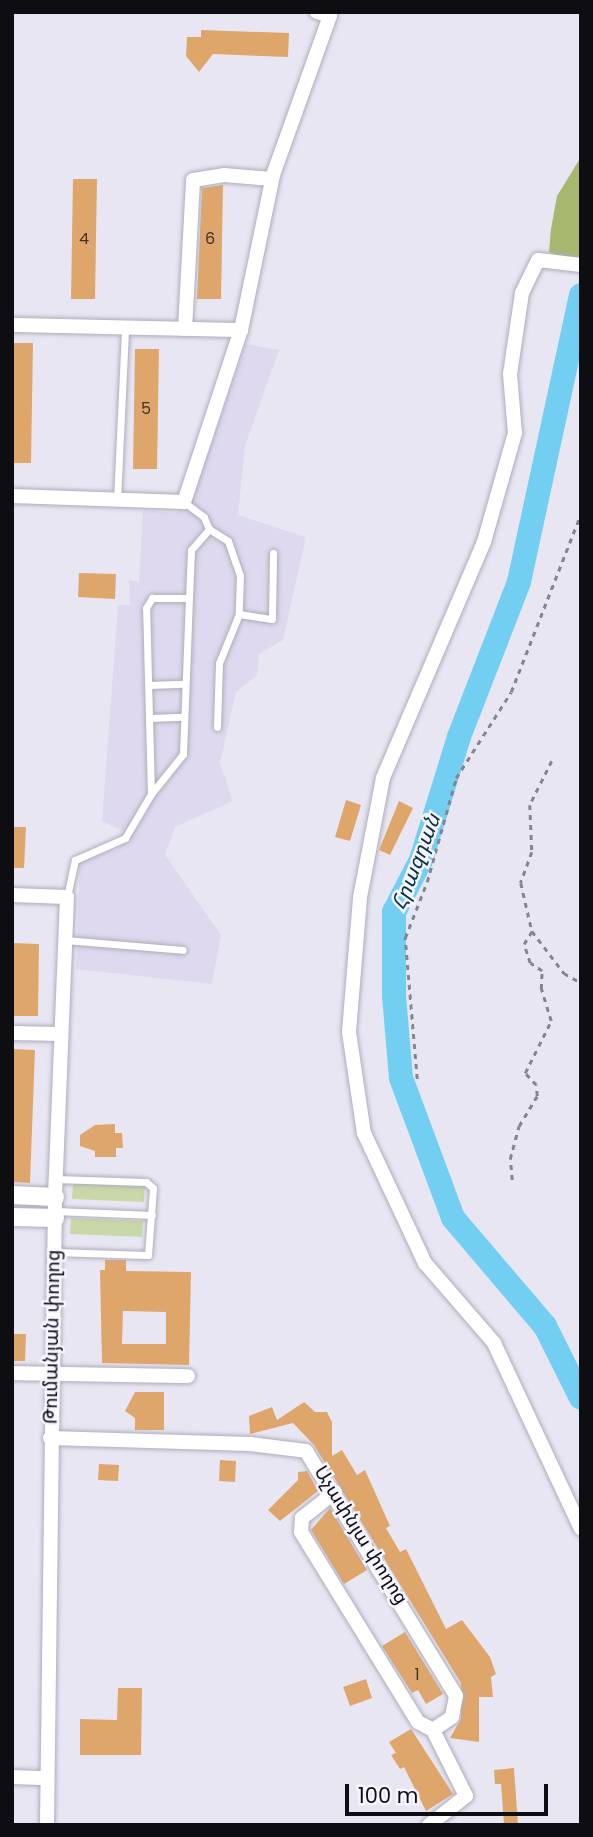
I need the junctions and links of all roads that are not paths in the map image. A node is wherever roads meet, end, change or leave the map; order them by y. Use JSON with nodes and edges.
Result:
{"nodes":[{"id":1,"x":324,"y":14,"type":"edge"},
{"id":2,"x":272,"y":179,"type":"junction"},
{"id":3,"x":581,"y":265,"type":"edge"},
{"id":4,"x":12,"y":325,"type":"edge"},
{"id":5,"x":125,"y":327,"type":"junction"},
{"id":6,"x":185,"y":329,"type":"junction"},
{"id":7,"x":241,"y":330,"type":"junction"},
{"id":8,"x":12,"y":496,"type":"edge"},
{"id":9,"x":117,"y":500,"type":"junction"},
{"id":10,"x":184,"y":502,"type":"junction"},
{"id":11,"x":209,"y":529,"type":"junction"},
{"id":12,"x":273,"y":553,"type":"dead end"},
{"id":13,"x":190,"y":598,"type":"junction"},
{"id":14,"x":239,"y":614,"type":"junction"},
{"id":15,"x":184,"y":684,"type":"junction"},
{"id":16,"x":149,"y":685,"type":"junction"},
{"id":17,"x":183,"y":717,"type":"junction"},
{"id":18,"x":149,"y":718,"type":"junction"},
{"id":19,"x":217,"y":727,"type":"dead end"},
{"id":20,"x":151,"y":794,"type":"junction"},
{"id":21,"x":12,"y":895,"type":"edge"},
{"id":22,"x":67,"y":897,"type":"junction"},
{"id":23,"x":64,"y":940,"type":"junction"},
{"id":24,"x":183,"y":950,"type":"dead end"},
{"id":25,"x":12,"y":1033,"type":"edge"},
{"id":26,"x":61,"y":1034,"type":"junction"},
{"id":27,"x":12,"y":1195,"type":"edge"},
{"id":28,"x":55,"y":1201,"type":"junction"},
{"id":29,"x":152,"y":1215,"type":"junction"},
{"id":30,"x":12,"y":1217,"type":"edge"},
{"id":31,"x":54,"y":1252,"type":"junction"},
{"id":32,"x":12,"y":1373,"type":"edge"},
{"id":33,"x":52,"y":1374,"type":"junction"},
{"id":34,"x":188,"y":1376,"type":"dead end"},
{"id":35,"x":50,"y":1438,"type":"junction"},
{"id":36,"x":335,"y":1492,"type":"junction"},
{"id":37,"x":581,"y":1529,"type":"edge"},
{"id":38,"x":433,"y":1730,"type":"junction"},
{"id":39,"x":12,"y":1777,"type":"edge"},
{"id":40,"x":47,"y":1778,"type":"junction"},
{"id":41,"x":47,"y":1825,"type":"edge"},
{"id":42,"x":429,"y":1825,"type":"edge"}],
"edges":[{"from":1,"to":2,"type":"street"},
{"from":2,"to":6,"type":"street"},
{"from":2,"to":7,"type":"street"},
{"from":3,"to":37,"type":"street"},
{"from":4,"to":5,"type":"street"},
{"from":5,"to":6,"type":"street"},
{"from":5,"to":9,"type":"lane"},
{"from":6,"to":7,"type":"street"},
{"from":7,"to":10,"type":"street"},
{"from":8,"to":9,"type":"street"},
{"from":9,"to":10,"type":"street"},
{"from":10,"to":11,"type":"lane"},
{"from":11,"to":13,"type":"lane"},
{"from":11,"to":14,"type":"lane"},
{"from":12,"to":14,"type":"lane"},
{"from":13,"to":15,"type":"lane"},
{"from":13,"to":16,"type":"lane"},
{"from":14,"to":19,"type":"lane"},
{"from":15,"to":16,"type":"lane"},
{"from":15,"to":17,"type":"lane"},
{"from":16,"to":18,"type":"lane"},
{"from":17,"to":18,"type":"lane"},
{"from":17,"to":20,"type":"lane"},
{"from":18,"to":20,"type":"lane"},
{"from":20,"to":22,"type":"lane"},
{"from":21,"to":22,"type":"street"},
{"from":22,"to":23,"type":"street","name":"Թումանյան փողոց"},
{"from":23,"to":24,"type":"lane"},
{"from":23,"to":26,"type":"street","name":"Թումանյան փողոց"},
{"from":25,"to":26,"type":"street"},
{"from":26,"to":28,"type":"street","name":"Թումանյան փողոց"},
{"from":27,"to":28,"type":"street"},
{"from":28,"to":29,"type":"lane"},
{"from":28,"to":29,"type":"lane"},
{"from":28,"to":30,"type":"street"},
{"from":28,"to":31,"type":"street","name":"Թումանյան փողոց"},
{"from":29,"to":31,"type":"lane"},
{"from":31,"to":33,"type":"street","name":"Թումանյան փողոց"},
{"from":32,"to":33,"type":"street"},
{"from":33,"to":34,"type":"street"},
{"from":33,"to":35,"type":"street","name":"Թումանյան փողոց"},
{"from":35,"to":36,"type":"street","name":"Աչափնյա փողոց"},
{"from":35,"to":40,"type":"street","name":"Թումանյան փողոց"},
{"from":36,"to":38,"type":"street","name":"Աչափնյա փողոց"},
{"from":36,"to":38,"type":"street"},
{"from":38,"to":42,"type":"street"},
{"from":39,"to":40,"type":"street"},
{"from":40,"to":41,"type":"street","name":"Թումանյան փողոց"}]}
